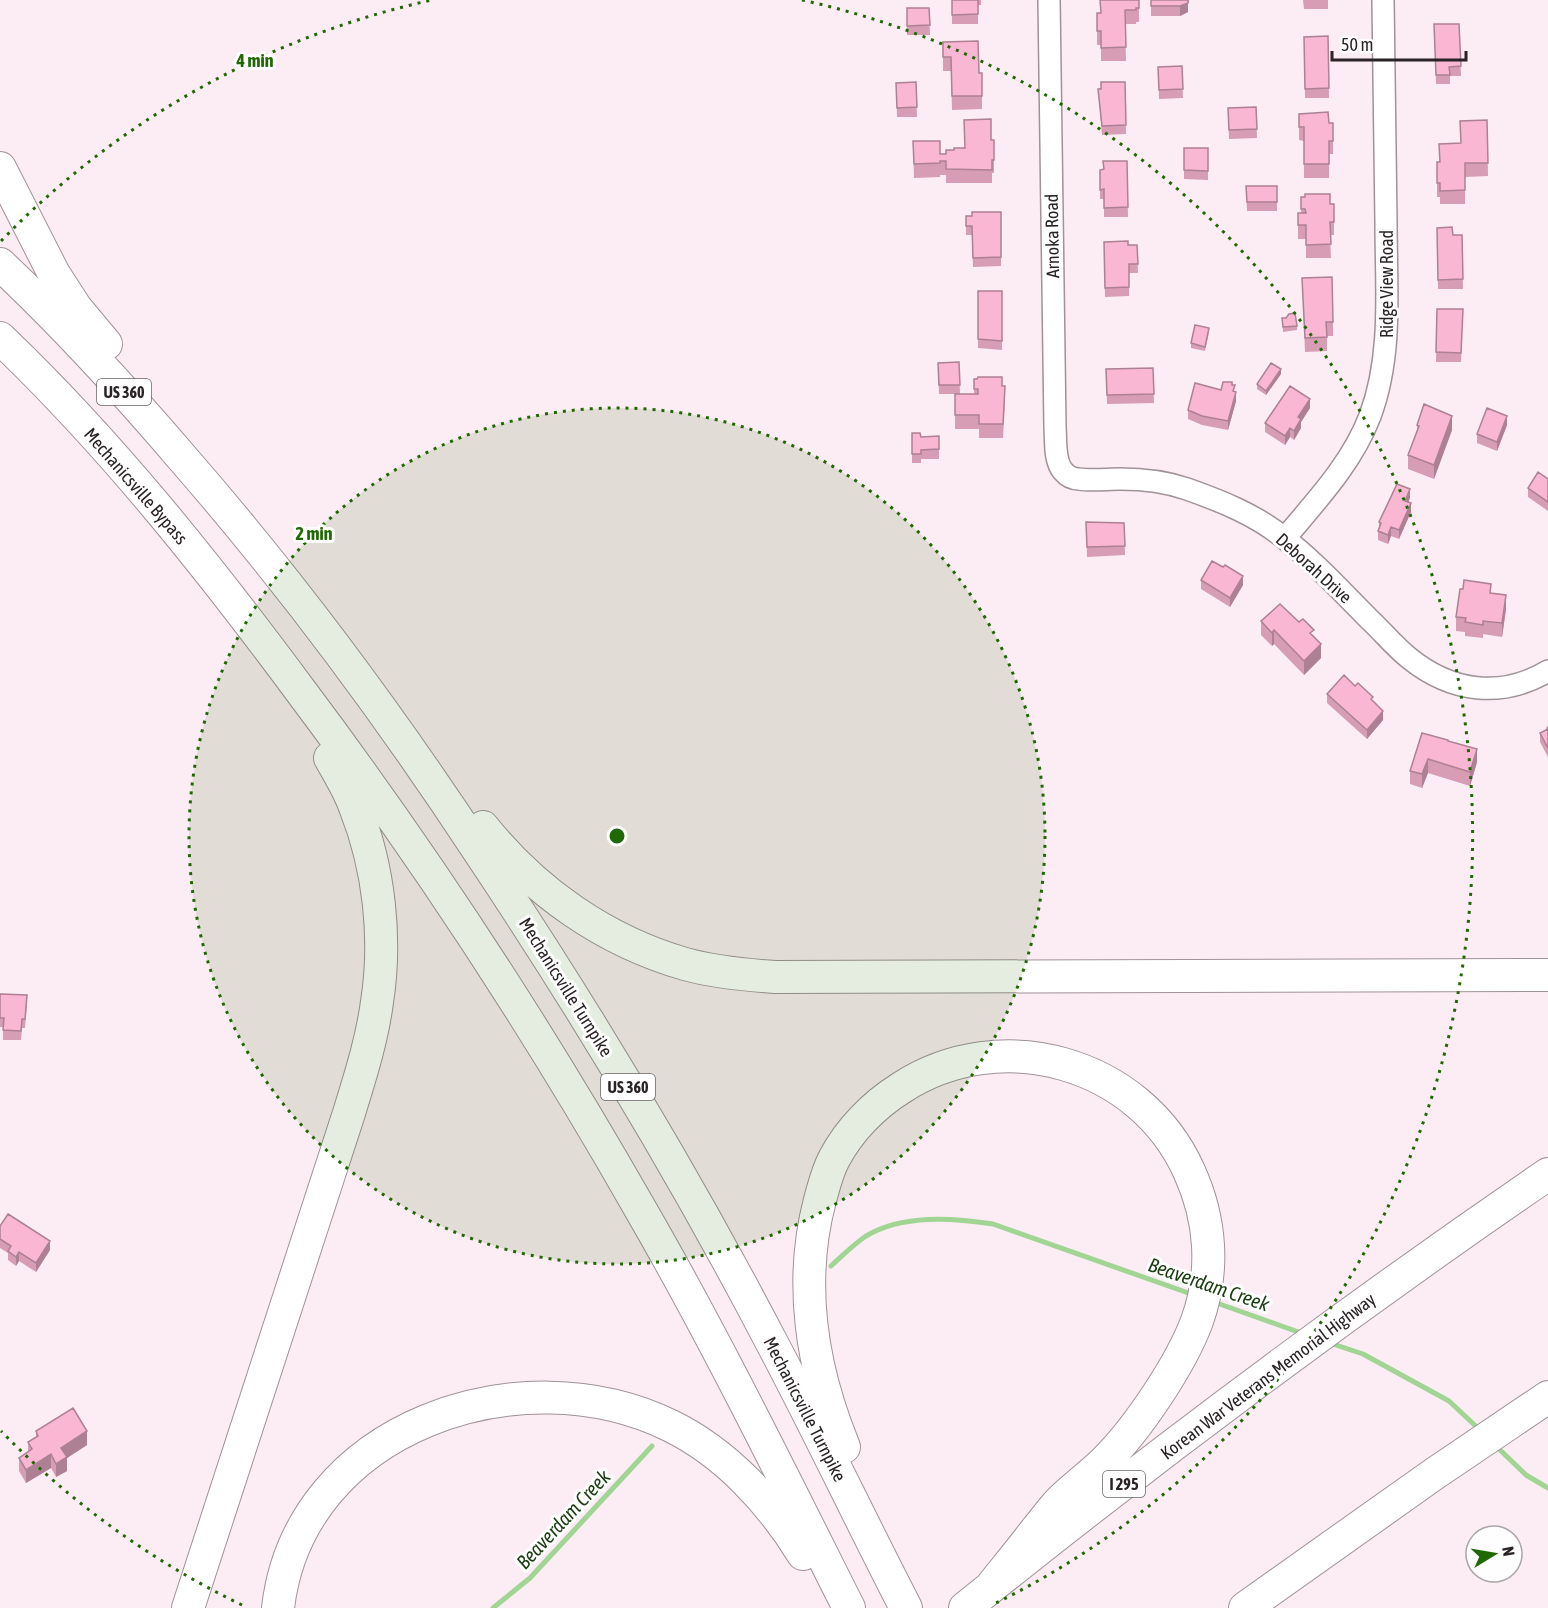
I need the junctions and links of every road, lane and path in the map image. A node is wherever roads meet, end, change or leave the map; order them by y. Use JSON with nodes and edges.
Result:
{"nodes":[{"id":1,"x":1049,"y":0,"type":"edge"},
{"id":2,"x":1383,"y":0,"type":"edge"},
{"id":3,"x":0,"y":168,"type":"edge"},
{"id":4,"x":0,"y":264,"type":"edge"},
{"id":5,"x":0,"y":338,"type":"edge"},
{"id":6,"x":98,"y":440,"type":"junction"},
{"id":7,"x":1062,"y":470,"type":"joint"},
{"id":8,"x":241,"y":525,"type":"junction"},
{"id":9,"x":1285,"y":538,"type":"junction"},
{"id":10,"x":298,"y":597,"type":"junction"},
{"id":11,"x":1548,"y":671,"type":"edge"},
{"id":12,"x":1548,"y":975,"type":"edge"},
{"id":13,"x":1548,"y":1174,"type":"edge"},
{"id":14,"x":1548,"y":1397,"type":"edge"},
{"id":15,"x":980,"y":1596,"type":"edge"},
{"id":16,"x":188,"y":1608,"type":"edge"},
{"id":17,"x":278,"y":1608,"type":"edge"},
{"id":18,"x":833,"y":1608,"type":"edge"},
{"id":19,"x":849,"y":1608,"type":"edge"},
{"id":20,"x":906,"y":1608,"type":"edge"},
{"id":21,"x":913,"y":1608,"type":"edge"},
{"id":22,"x":1245,"y":1608,"type":"edge"}],
"edges":[{"from":1,"to":7,"type":"street","name":"Arnoka Road"},
{"from":2,"to":9,"type":"street","name":"Ridge View Road"},
{"from":3,"to":8,"type":"highway"},
{"from":4,"to":8,"type":"highway","number":"US 360"},
{"from":5,"to":6,"type":"highway","name":"Mechanicsville Bypass","number":"US 360"},
{"from":6,"to":16,"type":"highway"},
{"from":6,"to":19,"type":"highway","name":"Mechanicsville Bypass","number":"US 360"},
{"from":7,"to":9,"type":"street","name":"Deborah Drive"},
{"from":8,"to":10,"type":"highway","name":"Mechanicsville Turnpike","number":"US 360"},
{"from":9,"to":11,"type":"street","name":"Deborah Drive"},
{"from":10,"to":12,"type":"highway"},
{"from":10,"to":20,"type":"highway","name":"Mechanicsville Turnpike","number":"US 360"},
{"from":13,"to":15,"type":"highway","name":"Korean War Veterans Memorial Highway","number":"I 295"},
{"from":14,"to":22,"type":"highway"},
{"from":15,"to":21,"type":"highway"},
{"from":17,"to":18,"type":"highway"}]}
